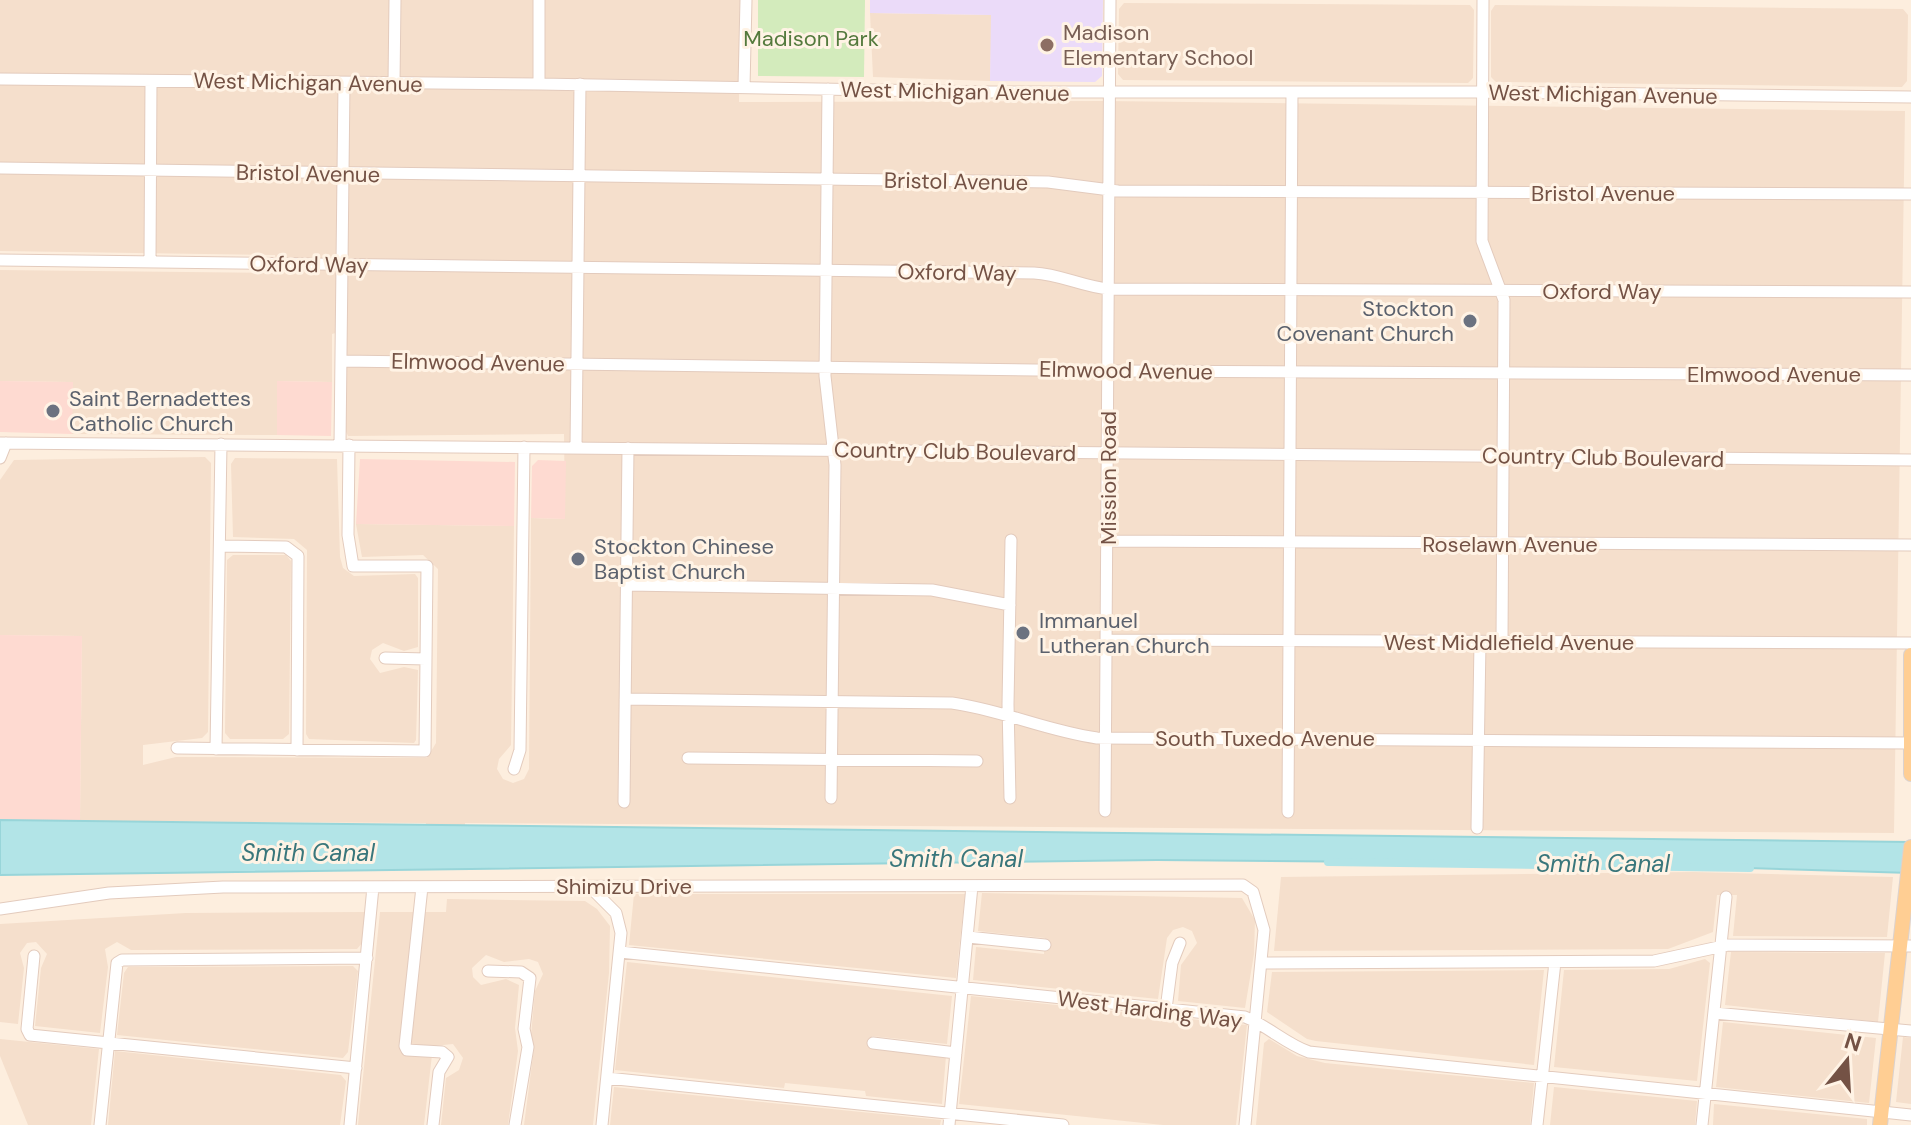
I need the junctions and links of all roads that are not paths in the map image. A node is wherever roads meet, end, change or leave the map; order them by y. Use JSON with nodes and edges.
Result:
{"nodes":[{"id":1,"x":395,"y":0,"type":"edge"},
{"id":2,"x":539,"y":0,"type":"edge"},
{"id":3,"x":746,"y":0,"type":"edge"},
{"id":4,"x":1110,"y":0,"type":"edge"},
{"id":5,"x":1483,"y":0,"type":"edge"},
{"id":6,"x":0,"y":79,"type":"edge"},
{"id":7,"x":151,"y":81,"type":"junction"},
{"id":8,"x":344,"y":83,"type":"junction"},
{"id":9,"x":394,"y":83,"type":"junction"},
{"id":10,"x":539,"y":84,"type":"junction"},
{"id":11,"x":580,"y":84,"type":"junction"},
{"id":12,"x":744,"y":87,"type":"junction"},
{"id":13,"x":828,"y":89,"type":"junction"},
{"id":14,"x":1110,"y":92,"type":"junction"},
{"id":15,"x":1292,"y":92,"type":"junction"},
{"id":16,"x":1483,"y":92,"type":"junction"},
{"id":17,"x":1911,"y":97,"type":"edge"},
{"id":18,"x":0,"y":168,"type":"edge"},
{"id":19,"x":151,"y":170,"type":"junction"},
{"id":20,"x":344,"y":174,"type":"junction"},
{"id":21,"x":579,"y":176,"type":"junction"},
{"id":22,"x":827,"y":179,"type":"junction"},
{"id":23,"x":1109,"y":190,"type":"junction"},
{"id":24,"x":1291,"y":192,"type":"junction"},
{"id":25,"x":1482,"y":193,"type":"junction"},
{"id":26,"x":1911,"y":194,"type":"edge"},
{"id":27,"x":0,"y":260,"type":"edge"},
{"id":28,"x":150,"y":260,"type":"junction"},
{"id":29,"x":343,"y":265,"type":"junction"},
{"id":30,"x":578,"y":268,"type":"junction"},
{"id":31,"x":827,"y":270,"type":"junction"},
{"id":32,"x":1109,"y":289,"type":"junction"},
{"id":33,"x":1291,"y":290,"type":"junction"},
{"id":34,"x":1500,"y":290,"type":"junction"},
{"id":35,"x":1911,"y":292,"type":"edge"},
{"id":36,"x":341,"y":361,"type":"junction"},
{"id":37,"x":576,"y":364,"type":"junction"},
{"id":38,"x":825,"y":366,"type":"junction"},
{"id":39,"x":1108,"y":370,"type":"junction"},
{"id":40,"x":1290,"y":372,"type":"junction"},
{"id":41,"x":1504,"y":373,"type":"junction"},
{"id":42,"x":1911,"y":375,"type":"edge"},
{"id":43,"x":3,"y":443,"type":"edge"},
{"id":44,"x":221,"y":444,"type":"junction"},
{"id":45,"x":345,"y":445,"type":"junction"},
{"id":46,"x":524,"y":447,"type":"junction"},
{"id":47,"x":576,"y":447,"type":"junction"},
{"id":48,"x":628,"y":448,"type":"junction"},
{"id":49,"x":834,"y":450,"type":"junction"},
{"id":50,"x":1108,"y":452,"type":"junction"},
{"id":51,"x":1290,"y":454,"type":"junction"},
{"id":52,"x":1503,"y":456,"type":"junction"},
{"id":53,"x":0,"y":458,"type":"edge"},
{"id":54,"x":1911,"y":460,"type":"edge"},
{"id":55,"x":1011,"y":540,"type":"dead end"},
{"id":56,"x":1108,"y":541,"type":"junction"},
{"id":57,"x":1289,"y":543,"type":"junction"},
{"id":58,"x":1503,"y":544,"type":"junction"},
{"id":59,"x":1911,"y":545,"type":"edge"},
{"id":60,"x":220,"y":546,"type":"junction"},
{"id":61,"x":627,"y":585,"type":"junction"},
{"id":62,"x":834,"y":588,"type":"junction"},
{"id":63,"x":1010,"y":605,"type":"junction"},
{"id":64,"x":1108,"y":640,"type":"junction"},
{"id":65,"x":1289,"y":641,"type":"junction"},
{"id":66,"x":1480,"y":642,"type":"junction"},
{"id":67,"x":1502,"y":642,"type":"junction"},
{"id":68,"x":1911,"y":643,"type":"edge"},
{"id":69,"x":1911,"y":655,"type":"edge"},
{"id":70,"x":385,"y":658,"type":"dead end"},
{"id":71,"x":426,"y":659,"type":"junction"},
{"id":72,"x":625,"y":699,"type":"junction"},
{"id":73,"x":833,"y":702,"type":"junction"},
{"id":74,"x":1009,"y":716,"type":"junction"},
{"id":75,"x":1107,"y":738,"type":"junction"},
{"id":76,"x":1289,"y":739,"type":"junction"},
{"id":77,"x":1478,"y":739,"type":"junction"},
{"id":78,"x":1910,"y":743,"type":"edge"},
{"id":79,"x":177,"y":748,"type":"dead end"},
{"id":80,"x":216,"y":749,"type":"junction"},
{"id":81,"x":297,"y":750,"type":"junction"},
{"id":82,"x":688,"y":758,"type":"dead end"},
{"id":83,"x":832,"y":759,"type":"junction"},
{"id":84,"x":977,"y":761,"type":"dead end"},
{"id":85,"x":514,"y":769,"type":"dead end"},
{"id":86,"x":1911,"y":780,"type":"edge"},
{"id":87,"x":1911,"y":790,"type":"edge"},
{"id":88,"x":831,"y":798,"type":"dead end"},
{"id":89,"x":1010,"y":798,"type":"dead end"},
{"id":90,"x":624,"y":802,"type":"dead end"},
{"id":91,"x":1105,"y":811,"type":"dead end"},
{"id":92,"x":1288,"y":812,"type":"dead end"},
{"id":93,"x":1477,"y":828,"type":"dead end"},
{"id":94,"x":1911,"y":847,"type":"edge"},
{"id":95,"x":589,"y":886,"type":"junction"},
{"id":96,"x":972,"y":886,"type":"junction"},
{"id":97,"x":373,"y":887,"type":"junction"},
{"id":98,"x":422,"y":887,"type":"junction"},
{"id":99,"x":1726,"y":897,"type":"dead end"},
{"id":100,"x":0,"y":909,"type":"edge"},
{"id":101,"x":968,"y":937,"type":"junction"},
{"id":102,"x":1180,"y":943,"type":"dead end"},
{"id":103,"x":1045,"y":945,"type":"dead end"},
{"id":104,"x":1720,"y":946,"type":"junction"},
{"id":105,"x":1905,"y":946,"type":"edge"},
{"id":106,"x":620,"y":952,"type":"junction"},
{"id":107,"x":34,"y":956,"type":"dead end"},
{"id":108,"x":367,"y":958,"type":"junction"},
{"id":109,"x":1555,"y":962,"type":"junction"},
{"id":110,"x":1261,"y":963,"type":"junction"},
{"id":111,"x":488,"y":971,"type":"dead end"},
{"id":112,"x":963,"y":988,"type":"junction"},
{"id":113,"x":1166,"y":1009,"type":"junction"},
{"id":114,"x":1714,"y":1013,"type":"junction"},
{"id":115,"x":1256,"y":1022,"type":"junction"},
{"id":116,"x":1891,"y":1029,"type":"junction"},
{"id":117,"x":1911,"y":1031,"type":"edge"},
{"id":118,"x":108,"y":1043,"type":"junction"},
{"id":119,"x":873,"y":1043,"type":"dead end"},
{"id":120,"x":956,"y":1053,"type":"junction"},
{"id":121,"x":356,"y":1068,"type":"junction"},
{"id":122,"x":1542,"y":1076,"type":"junction"},
{"id":123,"x":607,"y":1078,"type":"junction"},
{"id":124,"x":1706,"y":1094,"type":"junction"},
{"id":125,"x":1911,"y":1115,"type":"edge"},
{"id":126,"x":949,"y":1119,"type":"edge"},
{"id":127,"x":1881,"y":1119,"type":"edge"},
{"id":128,"x":100,"y":1125,"type":"edge"},
{"id":129,"x":350,"y":1125,"type":"edge"},
{"id":130,"x":433,"y":1125,"type":"edge"},
{"id":131,"x":515,"y":1125,"type":"edge"},
{"id":132,"x":602,"y":1125,"type":"edge"},
{"id":133,"x":1063,"y":1125,"type":"edge"},
{"id":134,"x":1245,"y":1125,"type":"edge"},
{"id":135,"x":1537,"y":1125,"type":"edge"},
{"id":136,"x":1702,"y":1125,"type":"edge"}],
"edges":[{"from":1,"to":9,"type":"street"},
{"from":2,"to":10,"type":"street"},
{"from":3,"to":12,"type":"street"},
{"from":4,"to":14,"type":"street","name":"Mission Road"},
{"from":5,"to":16,"type":"street"},
{"from":6,"to":7,"type":"street","name":"West Michigan Avenue"},
{"from":7,"to":8,"type":"street","name":"West Michigan Avenue"},
{"from":7,"to":19,"type":"street"},
{"from":8,"to":9,"type":"street","name":"West Michigan Avenue"},
{"from":8,"to":20,"type":"street"},
{"from":9,"to":10,"type":"street","name":"West Michigan Avenue"},
{"from":10,"to":11,"type":"street","name":"West Michigan Avenue"},
{"from":11,"to":12,"type":"street","name":"West Michigan Avenue"},
{"from":11,"to":21,"type":"street"},
{"from":12,"to":13,"type":"street","name":"West Michigan Avenue"},
{"from":13,"to":14,"type":"street","name":"West Michigan Avenue"},
{"from":13,"to":22,"type":"street"},
{"from":14,"to":15,"type":"street","name":"West Michigan Avenue"},
{"from":14,"to":23,"type":"street","name":"Mission Road"},
{"from":15,"to":16,"type":"street","name":"West Michigan Avenue"},
{"from":15,"to":24,"type":"street"},
{"from":16,"to":17,"type":"street","name":"West Michigan Avenue"},
{"from":16,"to":25,"type":"street"},
{"from":18,"to":19,"type":"street","name":"Bristol Avenue"},
{"from":19,"to":20,"type":"street","name":"Bristol Avenue"},
{"from":19,"to":28,"type":"street"},
{"from":20,"to":21,"type":"street","name":"Bristol Avenue"},
{"from":20,"to":29,"type":"street"},
{"from":21,"to":22,"type":"street","name":"Bristol Avenue"},
{"from":21,"to":30,"type":"street"},
{"from":22,"to":23,"type":"street","name":"Bristol Avenue"},
{"from":22,"to":31,"type":"street"},
{"from":23,"to":24,"type":"street","name":"Bristol Avenue"},
{"from":23,"to":32,"type":"street","name":"Mission Road"},
{"from":24,"to":25,"type":"street","name":"Bristol Avenue"},
{"from":24,"to":33,"type":"street"},
{"from":25,"to":26,"type":"street","name":"Bristol Avenue"},
{"from":25,"to":34,"type":"street"},
{"from":27,"to":28,"type":"street","name":"Oxford Way"},
{"from":28,"to":29,"type":"street","name":"Oxford Way"},
{"from":29,"to":30,"type":"street","name":"Oxford Way"},
{"from":29,"to":36,"type":"street"},
{"from":30,"to":31,"type":"street","name":"Oxford Way"},
{"from":30,"to":37,"type":"street"},
{"from":31,"to":32,"type":"street","name":"Oxford Way"},
{"from":31,"to":38,"type":"street"},
{"from":32,"to":33,"type":"street","name":"Oxford Way"},
{"from":32,"to":39,"type":"street","name":"Mission Road"},
{"from":33,"to":34,"type":"street","name":"Oxford Way"},
{"from":33,"to":40,"type":"street"},
{"from":34,"to":35,"type":"street","name":"Oxford Way"},
{"from":34,"to":41,"type":"street"},
{"from":36,"to":37,"type":"street","name":"Elmwood Avenue"},
{"from":36,"to":45,"type":"street"},
{"from":37,"to":38,"type":"street","name":"Elmwood Avenue"},
{"from":37,"to":47,"type":"street"},
{"from":38,"to":39,"type":"street","name":"Elmwood Avenue"},
{"from":38,"to":49,"type":"street"},
{"from":39,"to":40,"type":"street","name":"Elmwood Avenue"},
{"from":39,"to":50,"type":"street","name":"Mission Road"},
{"from":40,"to":41,"type":"street","name":"Elmwood Avenue"},
{"from":40,"to":51,"type":"street"},
{"from":41,"to":42,"type":"street","name":"Elmwood Avenue"},
{"from":41,"to":52,"type":"street"},
{"from":43,"to":44,"type":"street","name":"Country Club Boulevard"},
{"from":43,"to":53,"type":"street"},
{"from":44,"to":45,"type":"street","name":"Country Club Boulevard"},
{"from":44,"to":60,"type":"street"},
{"from":45,"to":46,"type":"street","name":"Country Club Boulevard"},
{"from":45,"to":71,"type":"street"},
{"from":46,"to":47,"type":"street","name":"Country Club Boulevard"},
{"from":46,"to":85,"type":"street"},
{"from":47,"to":48,"type":"street","name":"Country Club Boulevard"},
{"from":48,"to":49,"type":"street","name":"Country Club Boulevard"},
{"from":48,"to":61,"type":"street"},
{"from":49,"to":50,"type":"street","name":"Country Club Boulevard"},
{"from":49,"to":62,"type":"street"},
{"from":50,"to":51,"type":"street","name":"Country Club Boulevard"},
{"from":50,"to":56,"type":"street","name":"Mission Road"},
{"from":51,"to":52,"type":"street","name":"Country Club Boulevard"},
{"from":51,"to":57,"type":"street"},
{"from":52,"to":54,"type":"street","name":"Country Club Boulevard"},
{"from":52,"to":58,"type":"street"},
{"from":55,"to":63,"type":"street"},
{"from":56,"to":57,"type":"street","name":"Roselawn Avenue"},
{"from":56,"to":64,"type":"street","name":"Mission Road"},
{"from":57,"to":58,"type":"street","name":"Roselawn Avenue"},
{"from":57,"to":65,"type":"street"},
{"from":58,"to":59,"type":"street","name":"Roselawn Avenue"},
{"from":58,"to":67,"type":"street"},
{"from":60,"to":80,"type":"street"},
{"from":60,"to":81,"type":"street"},
{"from":61,"to":62,"type":"street"},
{"from":61,"to":72,"type":"street"},
{"from":62,"to":63,"type":"street"},
{"from":62,"to":73,"type":"street"},
{"from":63,"to":74,"type":"street"},
{"from":64,"to":65,"type":"street","name":"West Middlefield Avenue"},
{"from":64,"to":75,"type":"street","name":"Mission Road"},
{"from":65,"to":66,"type":"street","name":"West Middlefield Avenue"},
{"from":65,"to":76,"type":"street"},
{"from":66,"to":67,"type":"street","name":"West Middlefield Avenue"},
{"from":66,"to":77,"type":"street"},
{"from":67,"to":68,"type":"street","name":"West Middlefield Avenue"},
{"from":69,"to":78,"type":"main road"},
{"from":70,"to":71,"type":"street"},
{"from":71,"to":81,"type":"street"},
{"from":72,"to":73,"type":"street","name":"South Tuxedo Avenue"},
{"from":72,"to":90,"type":"street"},
{"from":73,"to":74,"type":"street","name":"South Tuxedo Avenue"},
{"from":73,"to":83,"type":"street"},
{"from":74,"to":75,"type":"street","name":"South Tuxedo Avenue"},
{"from":74,"to":89,"type":"street"},
{"from":75,"to":76,"type":"street","name":"South Tuxedo Avenue"},
{"from":75,"to":91,"type":"street","name":"Mission Road"},
{"from":76,"to":77,"type":"street","name":"South Tuxedo Avenue"},
{"from":76,"to":92,"type":"street"},
{"from":77,"to":78,"type":"street","name":"South Tuxedo Avenue"},
{"from":77,"to":93,"type":"street"},
{"from":78,"to":86,"type":"main road"},
{"from":79,"to":80,"type":"street"},
{"from":80,"to":81,"type":"street"},
{"from":82,"to":83,"type":"street"},
{"from":83,"to":84,"type":"street"},
{"from":83,"to":88,"type":"street"},
{"from":86,"to":87,"type":"main road"},
{"from":94,"to":105,"type":"main road"},
{"from":95,"to":96,"type":"street","name":"Shimizu Drive"},
{"from":95,"to":98,"type":"street","name":"Shimizu Drive"},
{"from":95,"to":106,"type":"street"},
{"from":96,"to":101,"type":"street"},
{"from":96,"to":110,"type":"street","name":"Shimizu Drive"},
{"from":97,"to":98,"type":"street","name":"Shimizu Drive"},
{"from":97,"to":100,"type":"street","name":"Shimizu Drive"},
{"from":97,"to":108,"type":"street"},
{"from":98,"to":130,"type":"street"},
{"from":99,"to":104,"type":"street"},
{"from":101,"to":103,"type":"street"},
{"from":101,"to":112,"type":"street"},
{"from":102,"to":113,"type":"street"},
{"from":104,"to":105,"type":"street"},
{"from":104,"to":109,"type":"street"},
{"from":104,"to":114,"type":"street"},
{"from":105,"to":116,"type":"main road"},
{"from":106,"to":112,"type":"street","name":"West Harding Way"},
{"from":106,"to":123,"type":"street"},
{"from":107,"to":118,"type":"street"},
{"from":108,"to":118,"type":"street"},
{"from":108,"to":121,"type":"street"},
{"from":109,"to":110,"type":"street"},
{"from":109,"to":122,"type":"street"},
{"from":110,"to":115,"type":"street"},
{"from":111,"to":131,"type":"street"},
{"from":112,"to":113,"type":"street","name":"West Harding Way"},
{"from":112,"to":120,"type":"street"},
{"from":113,"to":115,"type":"street","name":"West Harding Way"},
{"from":114,"to":116,"type":"street"},
{"from":114,"to":124,"type":"street"},
{"from":115,"to":122,"type":"street","name":"West Harding Way"},
{"from":115,"to":134,"type":"street"},
{"from":116,"to":117,"type":"street"},
{"from":116,"to":127,"type":"main road"},
{"from":118,"to":121,"type":"street"},
{"from":118,"to":128,"type":"street"},
{"from":119,"to":120,"type":"street"},
{"from":120,"to":126,"type":"street"},
{"from":121,"to":129,"type":"street"},
{"from":122,"to":124,"type":"street","name":"West Harding Way"},
{"from":122,"to":135,"type":"street"},
{"from":123,"to":126,"type":"street"},
{"from":123,"to":132,"type":"street"},
{"from":124,"to":127,"type":"street","name":"West Harding Way"},
{"from":124,"to":136,"type":"street"},
{"from":125,"to":127,"type":"street","name":"West Harding Way"},
{"from":126,"to":133,"type":"street"}]}
